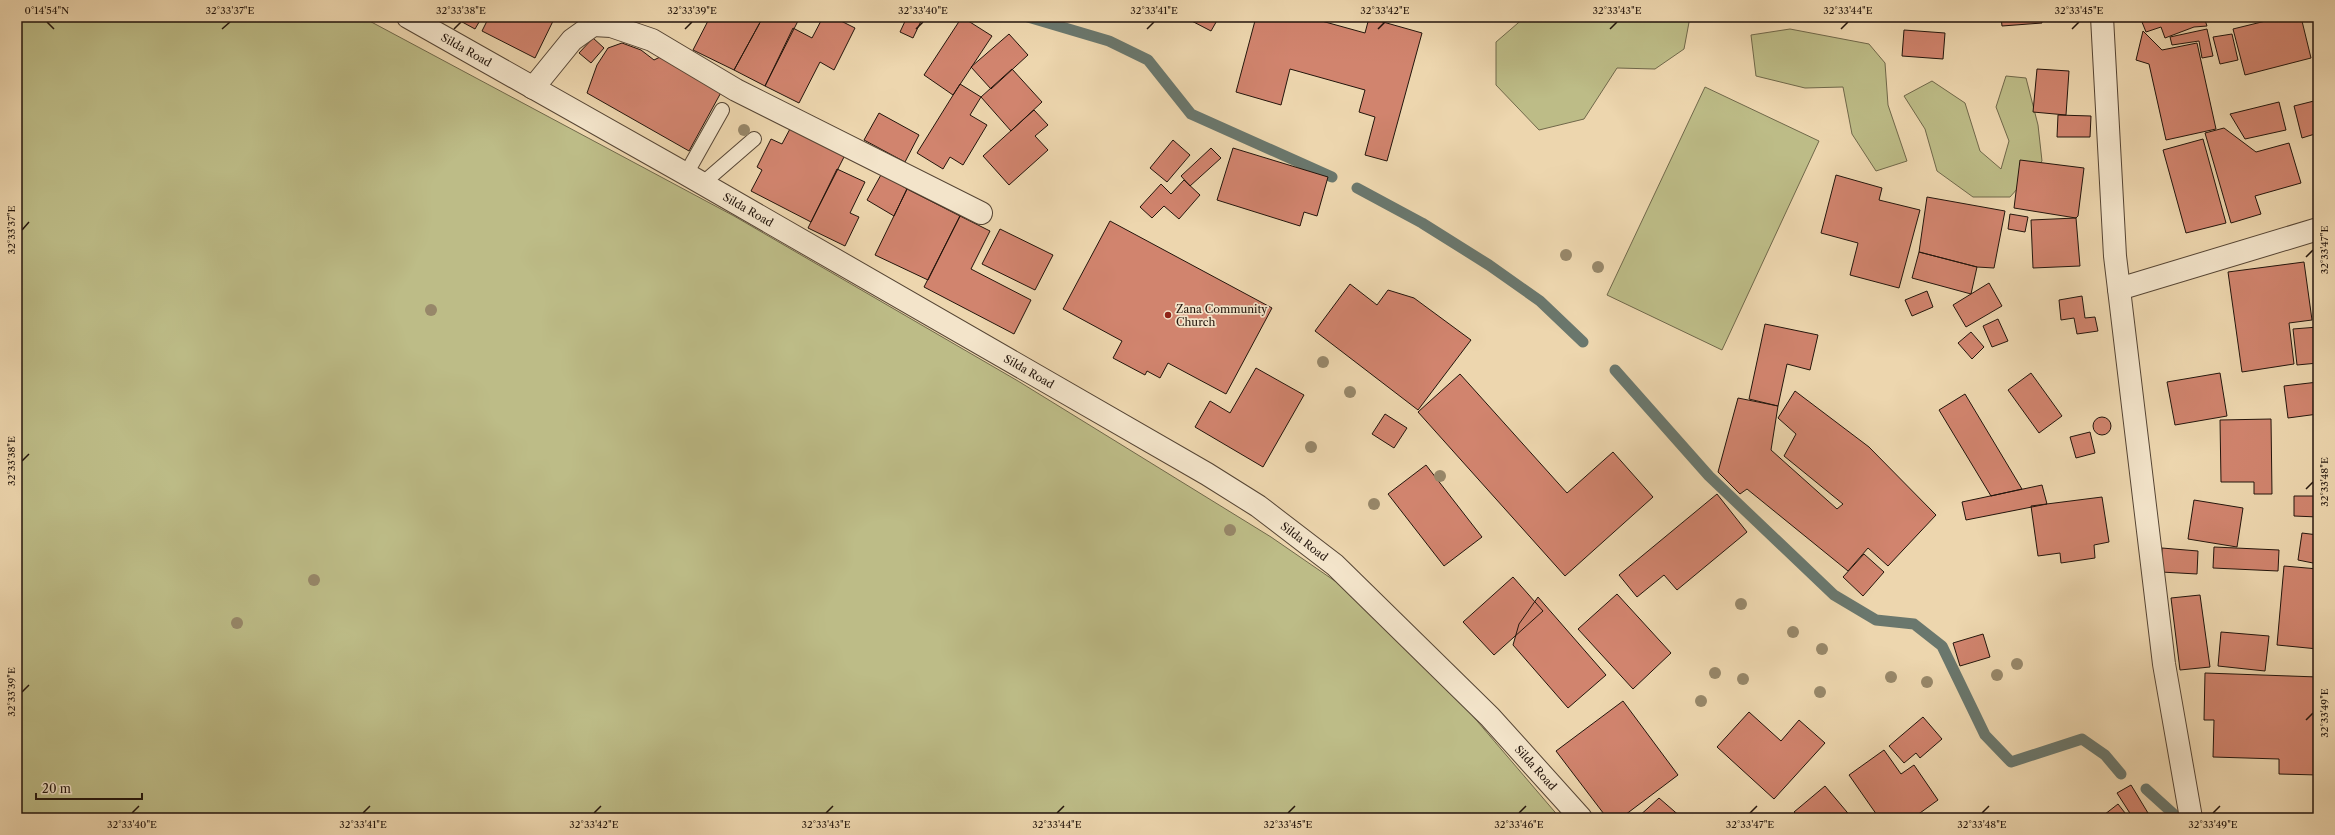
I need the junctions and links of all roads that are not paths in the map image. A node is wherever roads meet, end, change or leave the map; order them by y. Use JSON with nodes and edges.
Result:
{"nodes":[{"id":1,"x":408,"y":17,"type":"edge"},
{"id":2,"x":2102,"y":17,"type":"edge"},
{"id":3,"x":533,"y":88,"type":"junction"},
{"id":4,"x":722,"y":110,"type":"dead end"},
{"id":5,"x":754,"y":139,"type":"dead end"},
{"id":6,"x":694,"y":179,"type":"junction"},
{"id":7,"x":982,"y":213,"type":"dead end"},
{"id":8,"x":2318,"y":229,"type":"edge"},
{"id":9,"x":2119,"y":289,"type":"junction"},
{"id":10,"x":1580,"y":818,"type":"edge"},
{"id":11,"x":2191,"y":818,"type":"edge"}],
"edges":[{"from":1,"to":3,"type":"street","name":"Silda Road"},
{"from":2,"to":9,"type":"street"},
{"from":3,"to":6,"type":"street","name":"Silda Road"},
{"from":3,"to":7,"type":"street"},
{"from":4,"to":6,"type":"lane"},
{"from":5,"to":6,"type":"lane"},
{"from":6,"to":10,"type":"street","name":"Silda Road"},
{"from":8,"to":9,"type":"street"},
{"from":9,"to":11,"type":"street"}]}
